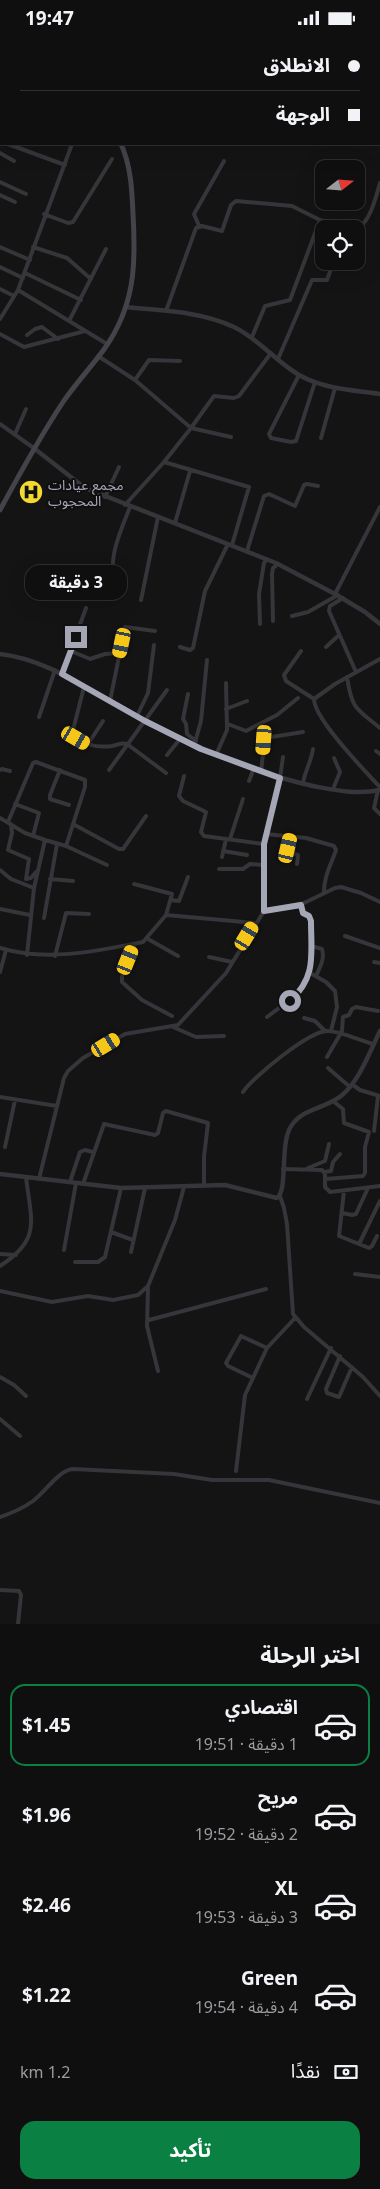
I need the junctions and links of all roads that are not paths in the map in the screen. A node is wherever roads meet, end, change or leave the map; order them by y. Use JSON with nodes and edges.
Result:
{"nodes":[{"id":1,"x":11,"y":145,"type":"edge"},
{"id":2,"x":72,"y":145,"type":"edge"},
{"id":3,"x":121,"y":145,"type":"edge"},
{"id":4,"x":0,"y":153,"type":"edge"},
{"id":5,"x":112,"y":159,"type":"dead end"},
{"id":6,"x":14,"y":161,"type":"dead end"},
{"id":7,"x":224,"y":161,"type":"dead end"},
{"id":8,"x":65,"y":165,"type":"junction"},
{"id":9,"x":0,"y":182,"type":"edge"},
{"id":10,"x":380,"y":183,"type":"edge"},
{"id":11,"x":26,"y":194,"type":"dead end"},
{"id":12,"x":0,"y":195,"type":"edge"},
{"id":13,"x":16,"y":202,"type":"dead end"},
{"id":14,"x":44,"y":214,"type":"junction"},
{"id":15,"x":320,"y":220,"type":"edge"},
{"id":16,"x":365,"y":220,"type":"edge"},
{"id":17,"x":199,"y":226,"type":"junction"},
{"id":18,"x":315,"y":233,"type":"edge"},
{"id":19,"x":0,"y":247,"type":"edge"},
{"id":20,"x":33,"y":247,"type":"junction"},
{"id":21,"x":106,"y":249,"type":"dead end"},
{"id":22,"x":30,"y":260,"type":"junction"},
{"id":23,"x":0,"y":267,"type":"edge"},
{"id":24,"x":331,"y":270,"type":"edge"},
{"id":25,"x":25,"y":273,"type":"junction"},
{"id":26,"x":23,"y":278,"type":"junction"},
{"id":27,"x":91,"y":279,"type":"junction"},
{"id":28,"x":0,"y":289,"type":"edge"},
{"id":29,"x":18,"y":291,"type":"junction"},
{"id":30,"x":14,"y":296,"type":"junction"},
{"id":31,"x":81,"y":300,"type":"junction"},
{"id":32,"x":126,"y":307,"type":"junction"},
{"id":33,"x":166,"y":311,"type":"junction"},
{"id":34,"x":0,"y":318,"type":"edge"},
{"id":35,"x":69,"y":321,"type":"junction"},
{"id":36,"x":85,"y":331,"type":"junction"},
{"id":37,"x":0,"y":334,"type":"edge"},
{"id":38,"x":27,"y":335,"type":"dead end"},
{"id":39,"x":252,"y":337,"type":"junction"},
{"id":40,"x":58,"y":339,"type":"junction"},
{"id":41,"x":107,"y":344,"type":"junction"},
{"id":42,"x":271,"y":352,"type":"junction"},
{"id":43,"x":98,"y":356,"type":"junction"},
{"id":44,"x":278,"y":359,"type":"junction"},
{"id":45,"x":180,"y":361,"type":"dead end"},
{"id":46,"x":299,"y":375,"type":"junction"},
{"id":47,"x":135,"y":380,"type":"junction"},
{"id":48,"x":315,"y":382,"type":"junction"},
{"id":49,"x":335,"y":388,"type":"junction"},
{"id":50,"x":380,"y":394,"type":"edge"},
{"id":51,"x":26,"y":409,"type":"dead end"},
{"id":52,"x":0,"y":424,"type":"edge"},
{"id":53,"x":191,"y":428,"type":"junction"},
{"id":54,"x":15,"y":434,"type":"junction"},
{"id":55,"x":231,"y":437,"type":"dead end"},
{"id":56,"x":321,"y":438,"type":"dead end"},
{"id":57,"x":35,"y":449,"type":"junction"},
{"id":58,"x":164,"y":462,"type":"junction"},
{"id":59,"x":119,"y":467,"type":"dead end"},
{"id":60,"x":190,"y":471,"type":"junction"},
{"id":61,"x":318,"y":486,"type":"dead end"},
{"id":62,"x":104,"y":497,"type":"junction"},
{"id":63,"x":127,"y":506,"type":"junction"},
{"id":64,"x":380,"y":507,"type":"edge"},
{"id":65,"x":0,"y":510,"type":"edge"},
{"id":66,"x":158,"y":517,"type":"junction"},
{"id":67,"x":175,"y":523,"type":"junction"},
{"id":68,"x":230,"y":545,"type":"junction"},
{"id":69,"x":247,"y":551,"type":"junction"},
{"id":70,"x":267,"y":559,"type":"junction"},
{"id":71,"x":278,"y":564,"type":"junction"},
{"id":72,"x":117,"y":587,"type":"dead end"},
{"id":73,"x":338,"y":596,"type":"junction"},
{"id":74,"x":141,"y":600,"type":"dead end"},
{"id":75,"x":86,"y":609,"type":"dead end"},
{"id":76,"x":292,"y":616,"type":"dead end"},
{"id":77,"x":273,"y":621,"type":"dead end"},
{"id":78,"x":260,"y":624,"type":"dead end"},
{"id":79,"x":380,"y":624,"type":"edge"},
{"id":80,"x":154,"y":631,"type":"dead end"},
{"id":81,"x":340,"y":635,"type":"junction"},
{"id":82,"x":154,"y":645,"type":"dead end"},
{"id":83,"x":180,"y":647,"type":"dead end"},
{"id":84,"x":326,"y":647,"type":"dead end"},
{"id":85,"x":71,"y":651,"type":"junction"},
{"id":86,"x":301,"y":651,"type":"dead end"},
{"id":87,"x":119,"y":653,"type":"junction"},
{"id":88,"x":0,"y":654,"type":"edge"},
{"id":89,"x":380,"y":659,"type":"edge"},
{"id":90,"x":207,"y":660,"type":"dead end"},
{"id":91,"x":55,"y":671,"type":"junction"},
{"id":92,"x":356,"y":672,"type":"junction"},
{"id":93,"x":62,"y":674,"type":"junction"},
{"id":94,"x":347,"y":677,"type":"junction"},
{"id":95,"x":226,"y":683,"type":"dead end"},
{"id":96,"x":84,"y":687,"type":"junction"},
{"id":97,"x":167,"y":689,"type":"dead end"},
{"id":98,"x":188,"y":694,"type":"dead end"},
{"id":99,"x":298,"y":698,"type":"dead end"},
{"id":100,"x":314,"y":699,"type":"junction"},
{"id":101,"x":110,"y":701,"type":"junction"},
{"id":102,"x":247,"y":701,"type":"dead end"},
{"id":103,"x":226,"y":709,"type":"junction"},
{"id":104,"x":137,"y":716,"type":"junction"},
{"id":105,"x":39,"y":717,"type":"dead end"},
{"id":106,"x":103,"y":721,"type":"dead end"},
{"id":107,"x":145,"y":721,"type":"junction"},
{"id":108,"x":228,"y":724,"type":"junction"},
{"id":109,"x":380,"y":728,"type":"edge"},
{"id":110,"x":303,"y":732,"type":"dead end"},
{"id":111,"x":180,"y":739,"type":"junction"},
{"id":112,"x":195,"y":743,"type":"junction"},
{"id":113,"x":128,"y":744,"type":"junction"},
{"id":114,"x":88,"y":745,"type":"junction"},
{"id":115,"x":313,"y":749,"type":"dead end"},
{"id":116,"x":167,"y":755,"type":"dead end"},
{"id":117,"x":216,"y":755,"type":"junction"},
{"id":118,"x":283,"y":757,"type":"dead end"},
{"id":119,"x":334,"y":758,"type":"dead end"},
{"id":120,"x":254,"y":768,"type":"junction"},
{"id":121,"x":0,"y":770,"type":"edge"},
{"id":122,"x":60,"y":770,"type":"junction"},
{"id":123,"x":109,"y":770,"type":"dead end"},
{"id":124,"x":10,"y":771,"type":"dead end"},
{"id":125,"x":261,"y":771,"type":"junction"},
{"id":126,"x":166,"y":773,"type":"dead end"},
{"id":127,"x":184,"y":776,"type":"dead end"},
{"id":128,"x":280,"y":778,"type":"junction"},
{"id":129,"x":249,"y":781,"type":"dead end"},
{"id":130,"x":303,"y":783,"type":"junction"},
{"id":131,"x":334,"y":789,"type":"junction"},
{"id":132,"x":379,"y":789,"type":"edge"},
{"id":133,"x":243,"y":799,"type":"dead end"},
{"id":134,"x":15,"y":804,"type":"junction"},
{"id":135,"x":69,"y":805,"type":"dead end"},
{"id":136,"x":380,"y":814,"type":"edge"},
{"id":137,"x":146,"y":816,"type":"dead end"},
{"id":138,"x":0,"y":818,"type":"edge"},
{"id":139,"x":9,"y":823,"type":"junction"},
{"id":140,"x":73,"y":824,"type":"junction"},
{"id":141,"x":266,"y":834,"type":"junction"},
{"id":142,"x":33,"y":836,"type":"junction"},
{"id":143,"x":290,"y":837,"type":"junction"},
{"id":144,"x":228,"y":839,"type":"junction"},
{"id":145,"x":45,"y":840,"type":"junction"},
{"id":146,"x":57,"y":844,"type":"junction"},
{"id":147,"x":264,"y":844,"type":"junction"},
{"id":148,"x":66,"y":846,"type":"junction"},
{"id":149,"x":223,"y":851,"type":"junction"},
{"id":150,"x":247,"y":855,"type":"dead end"},
{"id":151,"x":222,"y":857,"type":"dead end"},
{"id":152,"x":297,"y":864,"type":"dead end"},
{"id":153,"x":107,"y":865,"type":"dead end"},
{"id":154,"x":264,"y":865,"type":"junction"},
{"id":155,"x":219,"y":869,"type":"dead end"},
{"id":156,"x":0,"y":870,"type":"edge"},
{"id":157,"x":37,"y":871,"type":"junction"},
{"id":158,"x":188,"y":877,"type":"dead end"},
{"id":159,"x":50,"y":879,"type":"junction"},
{"id":160,"x":73,"y":881,"type":"dead end"},
{"id":161,"x":134,"y":884,"type":"dead end"},
{"id":162,"x":34,"y":888,"type":"junction"},
{"id":163,"x":324,"y":892,"type":"junction"},
{"id":164,"x":171,"y":900,"type":"junction"},
{"id":165,"x":380,"y":902,"type":"edge"},
{"id":166,"x":301,"y":905,"type":"junction"},
{"id":167,"x":0,"y":909,"type":"edge"},
{"id":168,"x":264,"y":911,"type":"junction"},
{"id":169,"x":30,"y":915,"type":"junction"},
{"id":170,"x":89,"y":915,"type":"dead end"},
{"id":171,"x":166,"y":915,"type":"junction"},
{"id":172,"x":44,"y":918,"type":"dead end"},
{"id":173,"x":255,"y":923,"type":"junction"},
{"id":174,"x":345,"y":936,"type":"dead end"},
{"id":175,"x":148,"y":939,"type":"junction"},
{"id":176,"x":135,"y":944,"type":"junction"},
{"id":177,"x":311,"y":946,"type":"junction"},
{"id":178,"x":380,"y":947,"type":"edge"},
{"id":179,"x":0,"y":948,"type":"edge"},
{"id":180,"x":6,"y":950,"type":"junction"},
{"id":181,"x":28,"y":955,"type":"junction"},
{"id":182,"x":55,"y":956,"type":"junction"},
{"id":183,"x":178,"y":956,"type":"dead end"},
{"id":184,"x":209,"y":957,"type":"dead end"},
{"id":185,"x":232,"y":962,"type":"junction"},
{"id":186,"x":374,"y":962,"type":"dead end"},
{"id":187,"x":380,"y":963,"type":"edge"},
{"id":188,"x":0,"y":972,"type":"edge"},
{"id":189,"x":310,"y":973,"type":"junction"},
{"id":190,"x":316,"y":976,"type":"junction"},
{"id":191,"x":378,"y":1011,"type":"dead end"},
{"id":192,"x":172,"y":1016,"type":"dead end"},
{"id":193,"x":267,"y":1017,"type":"dead end"},
{"id":194,"x":304,"y":1017,"type":"dead end"},
{"id":195,"x":174,"y":1027,"type":"junction"},
{"id":196,"x":325,"y":1031,"type":"junction"},
{"id":197,"x":331,"y":1031,"type":"junction"},
{"id":198,"x":380,"y":1031,"type":"edge"},
{"id":199,"x":341,"y":1034,"type":"junction"},
{"id":200,"x":224,"y":1036,"type":"dead end"},
{"id":201,"x":373,"y":1044,"type":"junction"},
{"id":202,"x":327,"y":1057,"type":"dead end"},
{"id":203,"x":328,"y":1069,"type":"dead end"},
{"id":204,"x":351,"y":1086,"type":"junction"},
{"id":205,"x":243,"y":1092,"type":"dead end"},
{"id":206,"x":379,"y":1096,"type":"edge"},
{"id":207,"x":0,"y":1097,"type":"edge"},
{"id":208,"x":15,"y":1100,"type":"junction"},
{"id":209,"x":334,"y":1101,"type":"junction"},
{"id":210,"x":57,"y":1106,"type":"junction"},
{"id":211,"x":374,"y":1131,"type":"dead end"},
{"id":212,"x":329,"y":1144,"type":"dead end"},
{"id":213,"x":5,"y":1147,"type":"dead end"},
{"id":214,"x":93,"y":1153,"type":"junction"},
{"id":215,"x":340,"y":1154,"type":"dead end"},
{"id":216,"x":283,"y":1169,"type":"junction"},
{"id":217,"x":306,"y":1169,"type":"junction"},
{"id":218,"x":324,"y":1172,"type":"junction"},
{"id":219,"x":0,"y":1174,"type":"edge"},
{"id":220,"x":26,"y":1177,"type":"junction"},
{"id":221,"x":39,"y":1179,"type":"junction"},
{"id":222,"x":325,"y":1179,"type":"junction"},
{"id":223,"x":73,"y":1183,"type":"junction"},
{"id":224,"x":83,"y":1184,"type":"junction"},
{"id":225,"x":204,"y":1185,"type":"junction"},
{"id":226,"x":380,"y":1186,"type":"edge"},
{"id":227,"x":184,"y":1187,"type":"junction"},
{"id":228,"x":368,"y":1187,"type":"junction"},
{"id":229,"x":121,"y":1188,"type":"junction"},
{"id":230,"x":145,"y":1188,"type":"junction"},
{"id":231,"x":344,"y":1191,"type":"junction"},
{"id":232,"x":280,"y":1196,"type":"junction"},
{"id":233,"x":380,"y":1201,"type":"edge"},
{"id":234,"x":342,"y":1213,"type":"junction"},
{"id":235,"x":111,"y":1232,"type":"junction"},
{"id":236,"x":377,"y":1236,"type":"dead end"},
{"id":237,"x":133,"y":1240,"type":"junction"},
{"id":238,"x":358,"y":1244,"type":"junction"},
{"id":239,"x":64,"y":1250,"type":"dead end"},
{"id":240,"x":130,"y":1252,"type":"dead end"},
{"id":241,"x":0,"y":1254,"type":"edge"},
{"id":242,"x":16,"y":1255,"type":"junction"},
{"id":243,"x":75,"y":1262,"type":"dead end"},
{"id":244,"x":0,"y":1266,"type":"edge"},
{"id":245,"x":355,"y":1274,"type":"dead end"},
{"id":246,"x":380,"y":1277,"type":"edge"},
{"id":247,"x":148,"y":1286,"type":"junction"},
{"id":248,"x":266,"y":1289,"type":"dead end"},
{"id":249,"x":0,"y":1291,"type":"edge"},
{"id":250,"x":295,"y":1318,"type":"junction"},
{"id":251,"x":149,"y":1320,"type":"junction"},
{"id":252,"x":267,"y":1348,"type":"junction"},
{"id":253,"x":331,"y":1348,"type":"junction"},
{"id":254,"x":340,"y":1356,"type":"junction"},
{"id":255,"x":352,"y":1367,"type":"junction"},
{"id":256,"x":158,"y":1371,"type":"dead end"},
{"id":257,"x":0,"y":1377,"type":"edge"},
{"id":258,"x":253,"y":1378,"type":"junction"},
{"id":259,"x":26,"y":1396,"type":"dead end"},
{"id":260,"x":380,"y":1397,"type":"edge"},
{"id":261,"x":307,"y":1399,"type":"dead end"},
{"id":262,"x":0,"y":1419,"type":"edge"},
{"id":263,"x":20,"y":1436,"type":"dead end"},
{"id":264,"x":236,"y":1471,"type":"dead end"},
{"id":265,"x":380,"y":1503,"type":"edge"},
{"id":266,"x":0,"y":1517,"type":"edge"},
{"id":267,"x":0,"y":1590,"type":"edge"},
{"id":268,"x":18,"y":1624,"type":"edge"}],
"edges":[{"from":1,"to":8,"type":"street"},
{"from":2,"to":8,"type":"street"},
{"from":3,"to":32,"type":"main road"},
{"from":4,"to":6,"type":"street"},
{"from":5,"to":14,"type":"street"},
{"from":7,"to":17,"type":"street"},
{"from":8,"to":14,"type":"street"},
{"from":9,"to":11,"type":"street"},
{"from":10,"to":16,"type":"street"},
{"from":12,"to":13,"type":"street"},
{"from":14,"to":20,"type":"street"},
{"from":15,"to":17,"type":"street"},
{"from":17,"to":33,"type":"street"},
{"from":18,"to":39,"type":"street"},
{"from":19,"to":22,"type":"street"},
{"from":20,"to":22,"type":"street"},
{"from":20,"to":27,"type":"street"},
{"from":21,"to":27,"type":"street"},
{"from":22,"to":25,"type":"street"},
{"from":23,"to":26,"type":"street"},
{"from":24,"to":44,"type":"street"},
{"from":25,"to":26,"type":"street"},
{"from":25,"to":31,"type":"street"},
{"from":26,"to":29,"type":"street"},
{"from":27,"to":31,"type":"street"},
{"from":28,"to":30,"type":"street"},
{"from":29,"to":30,"type":"street"},
{"from":29,"to":35,"type":"street"},
{"from":30,"to":34,"type":"street"},
{"from":31,"to":35,"type":"street"},
{"from":32,"to":33,"type":"street"},
{"from":32,"to":41,"type":"main road"},
{"from":33,"to":39,"type":"street"},
{"from":35,"to":36,"type":"street"},
{"from":36,"to":40,"type":"street"},
{"from":36,"to":41,"type":"street"},
{"from":37,"to":40,"type":"street"},
{"from":38,"to":40,"type":"street"},
{"from":39,"to":42,"type":"street"},
{"from":41,"to":43,"type":"main road"},
{"from":42,"to":44,"type":"street"},
{"from":42,"to":53,"type":"street"},
{"from":43,"to":47,"type":"street"},
{"from":43,"to":57,"type":"main road"},
{"from":44,"to":46,"type":"street"},
{"from":45,"to":47,"type":"street"},
{"from":46,"to":48,"type":"street"},
{"from":46,"to":48,"type":"street"},
{"from":47,"to":53,"type":"street"},
{"from":48,"to":49,"type":"street"},
{"from":49,"to":50,"type":"street"},
{"from":49,"to":56,"type":"street"},
{"from":51,"to":54,"type":"street"},
{"from":52,"to":54,"type":"street"},
{"from":53,"to":55,"type":"street"},
{"from":53,"to":58,"type":"street"},
{"from":54,"to":57,"type":"street"},
{"from":57,"to":62,"type":"street"},
{"from":57,"to":65,"type":"main road"},
{"from":58,"to":60,"type":"street"},
{"from":58,"to":63,"type":"street"},
{"from":59,"to":62,"type":"street"},
{"from":60,"to":67,"type":"street"},
{"from":60,"to":68,"type":"street"},
{"from":61,"to":69,"type":"street"},
{"from":62,"to":63,"type":"street"},
{"from":63,"to":66,"type":"street"},
{"from":63,"to":72,"type":"street"},
{"from":64,"to":73,"type":"street"},
{"from":66,"to":67,"type":"street"},
{"from":66,"to":74,"type":"street"},
{"from":67,"to":68,"type":"street"},
{"from":68,"to":69,"type":"street"},
{"from":68,"to":83,"type":"street"},
{"from":69,"to":70,"type":"street"},
{"from":70,"to":71,"type":"street"},
{"from":70,"to":78,"type":"street"},
{"from":71,"to":73,"type":"street"},
{"from":71,"to":77,"type":"street"},
{"from":73,"to":76,"type":"street"},
{"from":73,"to":79,"type":"street"},
{"from":73,"to":81,"type":"street"},
{"from":75,"to":85,"type":"street"},
{"from":80,"to":87,"type":"street"},
{"from":81,"to":84,"type":"street"},
{"from":81,"to":92,"type":"street"},
{"from":82,"to":104,"type":"street"},
{"from":85,"to":87,"type":"street"},
{"from":85,"to":93,"type":"street"},
{"from":86,"to":100,"type":"street"},
{"from":87,"to":101,"type":"street"},
{"from":88,"to":91,"type":"street"},
{"from":89,"to":92,"type":"street"},
{"from":90,"to":112,"type":"street"},
{"from":91,"to":93,"type":"street"},
{"from":91,"to":105,"type":"street"},
{"from":92,"to":94,"type":"street"},
{"from":93,"to":96,"type":"street"},
{"from":94,"to":100,"type":"street"},
{"from":94,"to":109,"type":"street"},
{"from":95,"to":103,"type":"street"},
{"from":96,"to":101,"type":"street"},
{"from":96,"to":114,"type":"street"},
{"from":97,"to":107,"type":"street"},
{"from":98,"to":112,"type":"street"},
{"from":99,"to":108,"type":"street"},
{"from":100,"to":132,"type":"street"},
{"from":101,"to":104,"type":"street"},
{"from":102,"to":103,"type":"street"},
{"from":103,"to":108,"type":"street"},
{"from":104,"to":107,"type":"street"},
{"from":106,"to":114,"type":"street"},
{"from":107,"to":111,"type":"street"},
{"from":107,"to":113,"type":"street"},
{"from":108,"to":117,"type":"street"},
{"from":110,"to":125,"type":"street"},
{"from":111,"to":112,"type":"street"},
{"from":111,"to":116,"type":"street"},
{"from":112,"to":117,"type":"street"},
{"from":113,"to":114,"type":"street"},
{"from":113,"to":123,"type":"street"},
{"from":113,"to":126,"type":"street"},
{"from":115,"to":130,"type":"street"},
{"from":117,"to":120,"type":"street"},
{"from":118,"to":128,"type":"street"},
{"from":119,"to":131,"type":"street"},
{"from":120,"to":125,"type":"street"},
{"from":120,"to":129,"type":"street"},
{"from":121,"to":124,"type":"street"},
{"from":122,"to":134,"type":"street"},
{"from":122,"to":135,"type":"street"},
{"from":122,"to":140,"type":"street"},
{"from":125,"to":128,"type":"street"},
{"from":127,"to":144,"type":"street"},
{"from":128,"to":130,"type":"street"},
{"from":128,"to":141,"type":"street"},
{"from":130,"to":131,"type":"street"},
{"from":131,"to":132,"type":"street"},
{"from":132,"to":136,"type":"street"},
{"from":133,"to":144,"type":"street"},
{"from":134,"to":139,"type":"street"},
{"from":134,"to":142,"type":"street"},
{"from":137,"to":140,"type":"street"},
{"from":138,"to":139,"type":"street"},
{"from":139,"to":142,"type":"street"},
{"from":139,"to":157,"type":"street"},
{"from":140,"to":148,"type":"street"},
{"from":141,"to":143,"type":"street"},
{"from":141,"to":147,"type":"street"},
{"from":142,"to":145,"type":"street"},
{"from":143,"to":152,"type":"street"},
{"from":143,"to":163,"type":"street"},
{"from":144,"to":147,"type":"street"},
{"from":144,"to":149,"type":"street"},
{"from":145,"to":146,"type":"street"},
{"from":145,"to":157,"type":"street"},
{"from":146,"to":148,"type":"street"},
{"from":146,"to":159,"type":"street"},
{"from":147,"to":154,"type":"street"},
{"from":148,"to":153,"type":"street"},
{"from":149,"to":150,"type":"street"},
{"from":149,"to":151,"type":"street"},
{"from":154,"to":155,"type":"street"},
{"from":154,"to":168,"type":"street"},
{"from":156,"to":162,"type":"street"},
{"from":157,"to":162,"type":"street"},
{"from":158,"to":164,"type":"street"},
{"from":159,"to":160,"type":"street"},
{"from":159,"to":172,"type":"street"},
{"from":161,"to":164,"type":"street"},
{"from":162,"to":169,"type":"street"},
{"from":163,"to":165,"type":"street"},
{"from":163,"to":166,"type":"street"},
{"from":164,"to":171,"type":"street"},
{"from":166,"to":168,"type":"street"},
{"from":166,"to":177,"type":"street"},
{"from":167,"to":169,"type":"street"},
{"from":168,"to":173,"type":"street"},
{"from":169,"to":181,"type":"street"},
{"from":170,"to":182,"type":"street"},
{"from":171,"to":173,"type":"street"},
{"from":171,"to":175,"type":"street"},
{"from":173,"to":185,"type":"street"},
{"from":174,"to":178,"type":"street"},
{"from":175,"to":176,"type":"street"},
{"from":175,"to":183,"type":"street"},
{"from":176,"to":182,"type":"street"},
{"from":176,"to":192,"type":"street"},
{"from":177,"to":189,"type":"street"},
{"from":177,"to":190,"type":"street"},
{"from":179,"to":180,"type":"street"},
{"from":180,"to":181,"type":"street"},
{"from":180,"to":188,"type":"street"},
{"from":181,"to":182,"type":"street"},
{"from":184,"to":185,"type":"street"},
{"from":185,"to":195,"type":"street"},
{"from":186,"to":187,"type":"street"},
{"from":189,"to":190,"type":"street"},
{"from":189,"to":193,"type":"street"},
{"from":190,"to":197,"type":"street"},
{"from":191,"to":199,"type":"street"},
{"from":194,"to":196,"type":"street"},
{"from":195,"to":200,"type":"street"},
{"from":195,"to":210,"type":"street"},
{"from":196,"to":197,"type":"street"},
{"from":196,"to":205,"type":"street"},
{"from":197,"to":199,"type":"street"},
{"from":198,"to":201,"type":"street"},
{"from":199,"to":201,"type":"street"},
{"from":199,"to":202,"type":"street"},
{"from":201,"to":204,"type":"street"},
{"from":203,"to":204,"type":"street"},
{"from":204,"to":206,"type":"street"},
{"from":204,"to":209,"type":"street"},
{"from":206,"to":211,"type":"street"},
{"from":207,"to":208,"type":"street"},
{"from":208,"to":210,"type":"street"},
{"from":208,"to":213,"type":"street"},
{"from":209,"to":216,"type":"street"},
{"from":209,"to":222,"type":"street"},
{"from":210,"to":221,"type":"street"},
{"from":212,"to":217,"type":"street"},
{"from":214,"to":223,"type":"street"},
{"from":214,"to":224,"type":"street"},
{"from":214,"to":225,"type":"street"},
{"from":215,"to":218,"type":"street"},
{"from":216,"to":217,"type":"street"},
{"from":216,"to":232,"type":"street"},
{"from":217,"to":218,"type":"street"},
{"from":218,"to":222,"type":"street"},
{"from":219,"to":220,"type":"street"},
{"from":220,"to":221,"type":"street"},
{"from":220,"to":242,"type":"street"},
{"from":221,"to":223,"type":"street"},
{"from":222,"to":231,"type":"street"},
{"from":223,"to":224,"type":"street"},
{"from":223,"to":239,"type":"street"},
{"from":224,"to":229,"type":"street"},
{"from":225,"to":227,"type":"street"},
{"from":225,"to":232,"type":"street"},
{"from":226,"to":228,"type":"street"},
{"from":227,"to":230,"type":"street"},
{"from":227,"to":247,"type":"street"},
{"from":228,"to":231,"type":"street"},
{"from":228,"to":234,"type":"street"},
{"from":229,"to":230,"type":"street"},
{"from":229,"to":235,"type":"street"},
{"from":230,"to":237,"type":"street"},
{"from":231,"to":234,"type":"street"},
{"from":232,"to":250,"type":"street"},
{"from":233,"to":238,"type":"street"},
{"from":234,"to":238,"type":"street"},
{"from":235,"to":237,"type":"street"},
{"from":235,"to":243,"type":"street"},
{"from":236,"to":238,"type":"street"},
{"from":237,"to":240,"type":"street"},
{"from":241,"to":242,"type":"street"},
{"from":242,"to":244,"type":"street"},
{"from":245,"to":246,"type":"street"},
{"from":247,"to":249,"type":"street"},
{"from":247,"to":251,"type":"street"},
{"from":248,"to":251,"type":"street"},
{"from":250,"to":252,"type":"street"},
{"from":250,"to":253,"type":"street"},
{"from":251,"to":256,"type":"street"},
{"from":252,"to":258,"type":"street"},
{"from":252,"to":258,"type":"street"},
{"from":253,"to":254,"type":"street"},
{"from":253,"to":261,"type":"street"},
{"from":254,"to":255,"type":"street"},
{"from":254,"to":255,"type":"street"},
{"from":255,"to":260,"type":"street"},
{"from":257,"to":259,"type":"street"},
{"from":258,"to":264,"type":"street"},
{"from":262,"to":263,"type":"street"},
{"from":265,"to":266,"type":"street"},
{"from":267,"to":268,"type":"street"}]}
